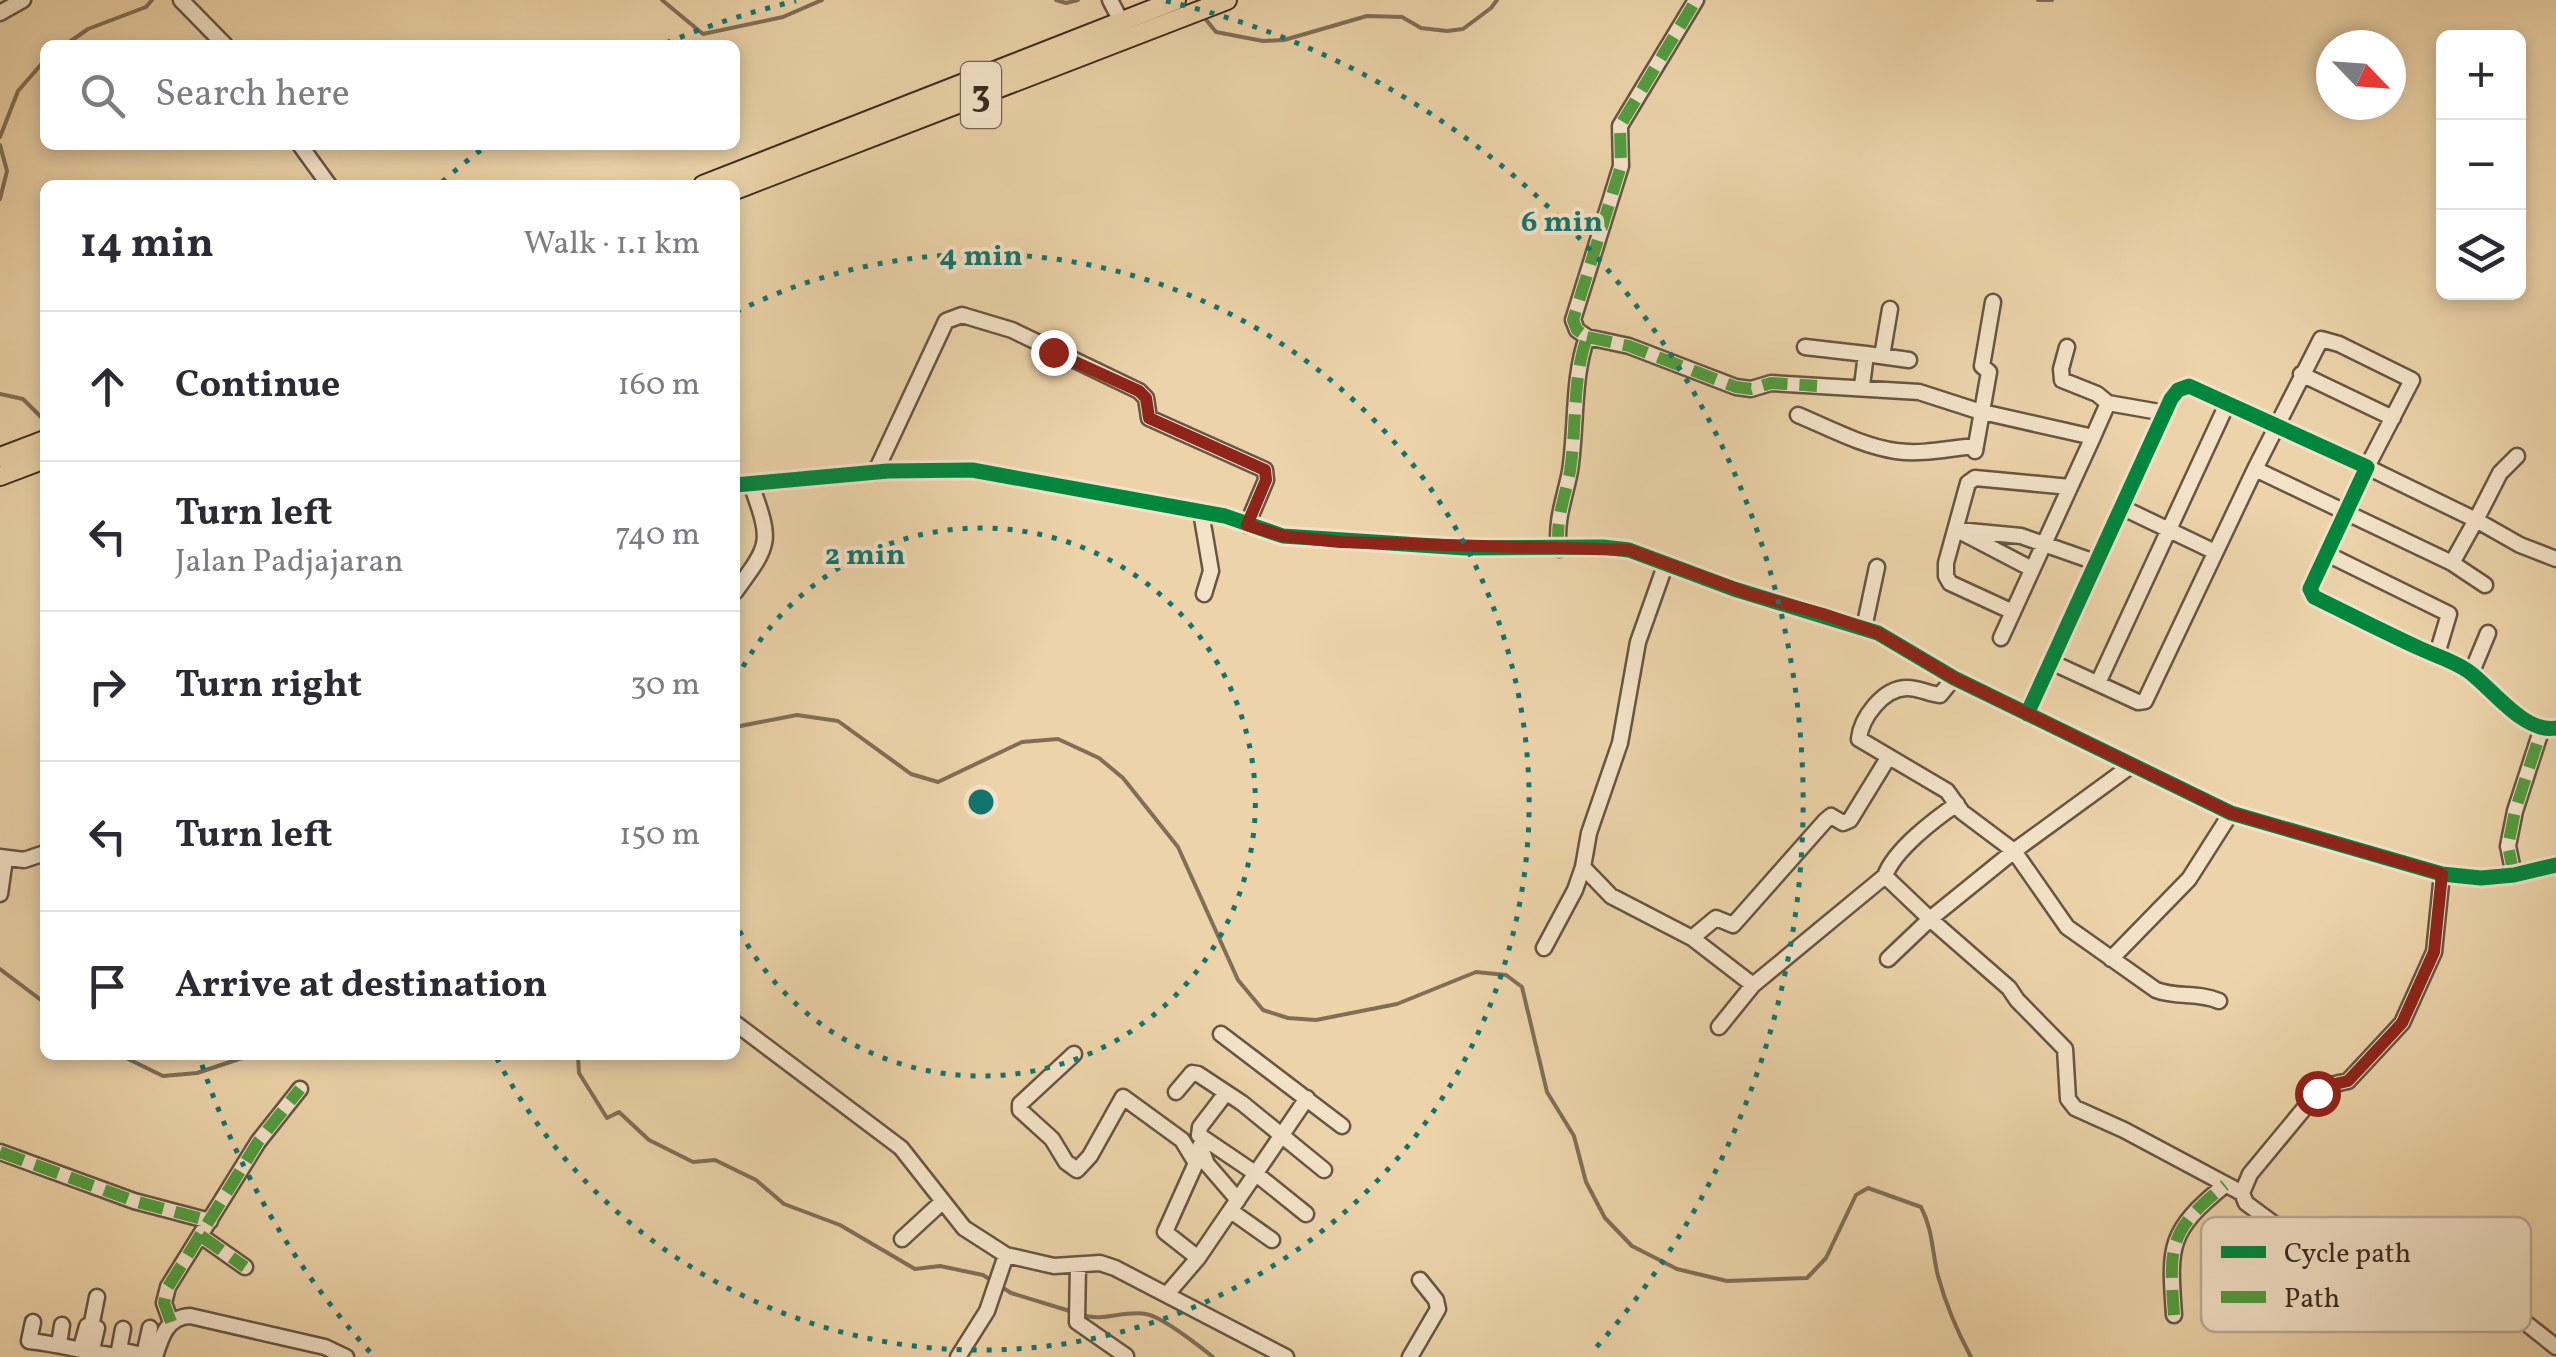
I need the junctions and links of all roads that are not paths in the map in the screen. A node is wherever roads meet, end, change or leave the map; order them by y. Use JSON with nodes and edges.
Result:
{"nodes":[{"id":1,"x":23,"y":0,"type":"edge"},
{"id":2,"x":1110,"y":0,"type":"edge"},
{"id":3,"x":1176,"y":0,"type":"edge"},
{"id":4,"x":1227,"y":0,"type":"edge"},
{"id":5,"x":1696,"y":0,"type":"edge"},
{"id":6,"x":186,"y":4,"type":"edge"},
{"id":7,"x":0,"y":14,"type":"edge"},
{"id":8,"x":1121,"y":21,"type":"junction"},
{"id":9,"x":220,"y":40,"type":"edge"},
{"id":10,"x":304,"y":150,"type":"edge"},
{"id":11,"x":325,"y":180,"type":"edge"},
{"id":12,"x":716,"y":180,"type":"edge"},
{"id":13,"x":740,"y":188,"type":"edge"},
{"id":14,"x":1993,"y":302,"type":"dead end"},
{"id":15,"x":1890,"y":310,"type":"dead end"},
{"id":16,"x":1587,"y":337,"type":"junction"},
{"id":17,"x":1805,"y":346,"type":"dead end"},
{"id":18,"x":2067,"y":347,"type":"dead end"},
{"id":19,"x":1866,"y":354,"type":"junction"},
{"id":20,"x":1882,"y":356,"type":"junction"},
{"id":21,"x":1910,"y":360,"type":"dead end"},
{"id":22,"x":2301,"y":374,"type":"junction"},
{"id":23,"x":1862,"y":386,"type":"junction"},
{"id":24,"x":2108,"y":403,"type":"junction"},
{"id":25,"x":2227,"y":404,"type":"junction"},
{"id":26,"x":1982,"y":412,"type":"junction"},
{"id":27,"x":2165,"y":413,"type":"junction"},
{"id":28,"x":1798,"y":416,"type":"dead end"},
{"id":29,"x":2393,"y":418,"type":"junction"},
{"id":30,"x":2277,"y":425,"type":"junction"},
{"id":31,"x":2093,"y":437,"type":"junction"},
{"id":32,"x":40,"y":451,"type":"edge"},
{"id":33,"x":40,"y":452,"type":"edge"},
{"id":34,"x":2517,"y":456,"type":"dead end"},
{"id":35,"x":0,"y":457,"type":"edge"},
{"id":36,"x":2367,"y":467,"type":"junction"},
{"id":37,"x":2255,"y":468,"type":"junction"},
{"id":38,"x":875,"y":473,"type":"junction"},
{"id":39,"x":0,"y":476,"type":"edge"},
{"id":40,"x":743,"y":485,"type":"edge"},
{"id":41,"x":2070,"y":487,"type":"junction"},
{"id":42,"x":2121,"y":507,"type":"junction"},
{"id":43,"x":1201,"y":512,"type":"junction"},
{"id":44,"x":2346,"y":515,"type":"junction"},
{"id":45,"x":2476,"y":520,"type":"junction"},
{"id":46,"x":1247,"y":525,"type":"junction"},
{"id":47,"x":1958,"y":530,"type":"junction"},
{"id":48,"x":2169,"y":530,"type":"junction"},
{"id":49,"x":2044,"y":542,"type":"junction"},
{"id":50,"x":1558,"y":548,"type":"junction"},
{"id":51,"x":2215,"y":552,"type":"junction"},
{"id":52,"x":2327,"y":554,"type":"junction"},
{"id":53,"x":2556,"y":559,"type":"edge"},
{"id":54,"x":2095,"y":562,"type":"junction"},
{"id":55,"x":1666,"y":563,"type":"junction"},
{"id":56,"x":2452,"y":563,"type":"junction"},
{"id":57,"x":1877,"y":568,"type":"dead end"},
{"id":58,"x":2032,"y":568,"type":"junction"},
{"id":59,"x":740,"y":585,"type":"edge"},
{"id":60,"x":2485,"y":585,"type":"dead end"},
{"id":61,"x":1204,"y":594,"type":"dead end"},
{"id":62,"x":2013,"y":612,"type":"junction"},
{"id":63,"x":1864,"y":628,"type":"junction"},
{"id":64,"x":2488,"y":633,"type":"dead end"},
{"id":65,"x":2001,"y":638,"type":"dead end"},
{"id":66,"x":2437,"y":654,"type":"junction"},
{"id":67,"x":2051,"y":662,"type":"junction"},
{"id":68,"x":2471,"y":674,"type":"junction"},
{"id":69,"x":1954,"y":678,"type":"junction"},
{"id":70,"x":2098,"y":684,"type":"junction"},
{"id":71,"x":2026,"y":714,"type":"junction"},
{"id":72,"x":2549,"y":728,"type":"edge"},
{"id":73,"x":1888,"y":758,"type":"junction"},
{"id":74,"x":2132,"y":766,"type":"junction"},
{"id":75,"x":1957,"y":804,"type":"junction"},
{"id":76,"x":2231,"y":813,"type":"junction"},
{"id":77,"x":2014,"y":851,"type":"junction"},
{"id":78,"x":40,"y":855,"type":"edge"},
{"id":79,"x":2,"y":858,"type":"edge"},
{"id":80,"x":2556,"y":866,"type":"edge"},
{"id":81,"x":1583,"y":867,"type":"junction"},
{"id":82,"x":2442,"y":874,"type":"junction"},
{"id":83,"x":1885,"y":876,"type":"junction"},
{"id":84,"x":2514,"y":876,"type":"junction"},
{"id":85,"x":0,"y":894,"type":"edge"},
{"id":86,"x":1930,"y":919,"type":"junction"},
{"id":87,"x":1692,"y":938,"type":"junction"},
{"id":88,"x":1544,"y":948,"type":"dead end"},
{"id":89,"x":2111,"y":958,"type":"junction"},
{"id":90,"x":1888,"y":959,"type":"dead end"},
{"id":91,"x":1753,"y":986,"type":"junction"},
{"id":92,"x":2219,"y":1001,"type":"dead end"},
{"id":93,"x":740,"y":1027,"type":"edge"},
{"id":94,"x":1719,"y":1027,"type":"dead end"},
{"id":95,"x":1221,"y":1034,"type":"dead end"},
{"id":96,"x":1074,"y":1054,"type":"dead end"},
{"id":97,"x":300,"y":1088,"type":"dead end"},
{"id":98,"x":1176,"y":1092,"type":"dead end"},
{"id":99,"x":1226,"y":1093,"type":"junction"},
{"id":100,"x":1307,"y":1098,"type":"junction"},
{"id":101,"x":1342,"y":1126,"type":"dead end"},
{"id":102,"x":1282,"y":1134,"type":"junction"},
{"id":103,"x":1199,"y":1135,"type":"junction"},
{"id":104,"x":0,"y":1152,"type":"edge"},
{"id":105,"x":1324,"y":1170,"type":"dead end"},
{"id":106,"x":1255,"y":1173,"type":"junction"},
{"id":107,"x":2225,"y":1186,"type":"junction"},
{"id":108,"x":2242,"y":1193,"type":"junction"},
{"id":109,"x":942,"y":1202,"type":"junction"},
{"id":110,"x":1234,"y":1205,"type":"junction"},
{"id":111,"x":1306,"y":1214,"type":"dead end"},
{"id":112,"x":2264,"y":1217,"type":"edge"},
{"id":113,"x":210,"y":1221,"type":"junction"},
{"id":114,"x":201,"y":1236,"type":"junction"},
{"id":115,"x":902,"y":1239,"type":"dead end"},
{"id":116,"x":1272,"y":1240,"type":"dead end"},
{"id":117,"x":1006,"y":1255,"type":"junction"},
{"id":118,"x":1198,"y":1258,"type":"junction"},
{"id":119,"x":1078,"y":1265,"type":"junction"},
{"id":120,"x":245,"y":1267,"type":"dead end"},
{"id":121,"x":1420,"y":1280,"type":"dead end"},
{"id":122,"x":1168,"y":1293,"type":"junction"},
{"id":123,"x":98,"y":1297,"type":"dead end"},
{"id":124,"x":2174,"y":1316,"type":"dead end"},
{"id":125,"x":33,"y":1322,"type":"dead end"},
{"id":126,"x":171,"y":1322,"type":"junction"},
{"id":127,"x":62,"y":1325,"type":"dead end"},
{"id":128,"x":2531,"y":1327,"type":"edge"},
{"id":129,"x":150,"y":1328,"type":"dead end"},
{"id":130,"x":123,"y":1329,"type":"dead end"},
{"id":131,"x":59,"y":1344,"type":"junction"},
{"id":132,"x":2556,"y":1347,"type":"edge"},
{"id":133,"x":119,"y":1350,"type":"junction"},
{"id":134,"x":86,"y":1351,"type":"junction"},
{"id":135,"x":150,"y":1356,"type":"edge"},
{"id":136,"x":1126,"y":1356,"type":"edge"},
{"id":137,"x":346,"y":1357,"type":"edge"},
{"id":138,"x":958,"y":1357,"type":"edge"},
{"id":139,"x":1286,"y":1357,"type":"edge"},
{"id":140,"x":1410,"y":1357,"type":"edge"}],
"edges":[{"from":1,"to":7,"type":"street"},
{"from":2,"to":8,"type":"street"},
{"from":3,"to":8,"type":"main road","number":"3"},
{"from":4,"to":13,"type":"main road","number":"3"},
{"from":5,"to":16,"type":"street"},
{"from":6,"to":9,"type":"street"},
{"from":8,"to":12,"type":"main road","number":"3"},
{"from":10,"to":11,"type":"street"},
{"from":14,"to":26,"type":"street"},
{"from":15,"to":20,"type":"street"},
{"from":16,"to":23,"type":"street"},
{"from":16,"to":50,"type":"street"},
{"from":17,"to":19,"type":"street"},
{"from":18,"to":24,"type":"street"},
{"from":19,"to":20,"type":"street"},
{"from":19,"to":23,"type":"street"},
{"from":20,"to":21,"type":"street"},
{"from":22,"to":29,"type":"street"},
{"from":22,"to":29,"type":"street"},
{"from":22,"to":30,"type":"street"},
{"from":23,"to":26,"type":"street"},
{"from":24,"to":27,"type":"street"},
{"from":24,"to":31,"type":"street"},
{"from":25,"to":27,"type":"street"},
{"from":25,"to":30,"type":"street"},
{"from":25,"to":48,"type":"street"},
{"from":26,"to":28,"type":"street"},
{"from":26,"to":31,"type":"street"},
{"from":27,"to":42,"type":"street"},
{"from":29,"to":36,"type":"street"},
{"from":30,"to":36,"type":"street"},
{"from":30,"to":37,"type":"street"},
{"from":31,"to":41,"type":"street"},
{"from":32,"to":35,"type":"main road"},
{"from":33,"to":39,"type":"main road"},
{"from":34,"to":45,"type":"street"},
{"from":36,"to":44,"type":"street"},
{"from":36,"to":45,"type":"street"},
{"from":37,"to":44,"type":"street"},
{"from":37,"to":51,"type":"street"},
{"from":38,"to":40,"type":"street"},
{"from":38,"to":43,"type":"street"},
{"from":38,"to":46,"type":"street"},
{"from":40,"to":59,"type":"street"},
{"from":41,"to":47,"type":"street"},
{"from":41,"to":49,"type":"street"},
{"from":42,"to":48,"type":"street"},
{"from":42,"to":54,"type":"street"},
{"from":43,"to":46,"type":"street"},
{"from":43,"to":61,"type":"street"},
{"from":44,"to":52,"type":"street"},
{"from":44,"to":56,"type":"street"},
{"from":45,"to":53,"type":"street"},
{"from":45,"to":56,"type":"street"},
{"from":46,"to":50,"type":"street"},
{"from":47,"to":49,"type":"street"},
{"from":47,"to":58,"type":"street"},
{"from":47,"to":62,"type":"street"},
{"from":48,"to":51,"type":"street"},
{"from":48,"to":70,"type":"street"},
{"from":49,"to":54,"type":"street"},
{"from":49,"to":58,"type":"street"},
{"from":50,"to":55,"type":"street"},
{"from":51,"to":70,"type":"street"},
{"from":52,"to":66,"type":"street"},
{"from":52,"to":66,"type":"street"},
{"from":54,"to":67,"type":"street"},
{"from":55,"to":63,"type":"street"},
{"from":55,"to":81,"type":"street"},
{"from":56,"to":60,"type":"street"},
{"from":57,"to":63,"type":"street"},
{"from":58,"to":62,"type":"street"},
{"from":62,"to":65,"type":"street"},
{"from":63,"to":69,"type":"street"},
{"from":64,"to":68,"type":"street"},
{"from":66,"to":68,"type":"street"},
{"from":67,"to":70,"type":"street"},
{"from":67,"to":71,"type":"street"},
{"from":68,"to":72,"type":"street"},
{"from":69,"to":71,"type":"street"},
{"from":69,"to":73,"type":"street"},
{"from":71,"to":74,"type":"street"},
{"from":72,"to":84,"type":"street"},
{"from":73,"to":75,"type":"street"},
{"from":73,"to":87,"type":"street"},
{"from":74,"to":76,"type":"street"},
{"from":74,"to":77,"type":"street"},
{"from":75,"to":77,"type":"street"},
{"from":75,"to":83,"type":"street"},
{"from":76,"to":82,"type":"street"},
{"from":76,"to":89,"type":"street"},
{"from":77,"to":86,"type":"street"},
{"from":77,"to":89,"type":"street"},
{"from":78,"to":79,"type":"street"},
{"from":79,"to":85,"type":"street"},
{"from":80,"to":84,"type":"street"},
{"from":81,"to":87,"type":"street"},
{"from":81,"to":88,"type":"street"},
{"from":82,"to":84,"type":"street"},
{"from":82,"to":108,"type":"street"},
{"from":83,"to":86,"type":"street"},
{"from":83,"to":91,"type":"street"},
{"from":86,"to":90,"type":"street"},
{"from":86,"to":107,"type":"street"},
{"from":87,"to":91,"type":"street"},
{"from":89,"to":92,"type":"street"},
{"from":91,"to":94,"type":"street"},
{"from":93,"to":109,"type":"street"},
{"from":95,"to":100,"type":"street"},
{"from":96,"to":118,"type":"street"},
{"from":97,"to":113,"type":"street"},
{"from":98,"to":99,"type":"street"},
{"from":99,"to":102,"type":"street"},
{"from":99,"to":103,"type":"street"},
{"from":100,"to":101,"type":"street"},
{"from":100,"to":102,"type":"street"},
{"from":102,"to":105,"type":"street"},
{"from":102,"to":106,"type":"street"},
{"from":103,"to":106,"type":"street"},
{"from":103,"to":110,"type":"street"},
{"from":104,"to":113,"type":"street"},
{"from":106,"to":110,"type":"street"},
{"from":106,"to":111,"type":"street"},
{"from":107,"to":108,"type":"street"},
{"from":107,"to":124,"type":"street"},
{"from":108,"to":112,"type":"street"},
{"from":109,"to":115,"type":"street"},
{"from":109,"to":117,"type":"street"},
{"from":110,"to":116,"type":"street"},
{"from":110,"to":118,"type":"street"},
{"from":113,"to":114,"type":"street"},
{"from":114,"to":120,"type":"street"},
{"from":114,"to":126,"type":"street"},
{"from":117,"to":119,"type":"street"},
{"from":117,"to":138,"type":"street"},
{"from":118,"to":122,"type":"street"},
{"from":119,"to":122,"type":"street"},
{"from":119,"to":136,"type":"street"},
{"from":121,"to":140,"type":"street"},
{"from":122,"to":139,"type":"street"},
{"from":123,"to":134,"type":"street"},
{"from":125,"to":131,"type":"street"},
{"from":126,"to":135,"type":"street"},
{"from":126,"to":137,"type":"street"},
{"from":127,"to":131,"type":"street"},
{"from":128,"to":132,"type":"street"},
{"from":129,"to":135,"type":"street"},
{"from":130,"to":133,"type":"street"},
{"from":131,"to":134,"type":"street"},
{"from":133,"to":134,"type":"street"},
{"from":133,"to":135,"type":"street"}]}
